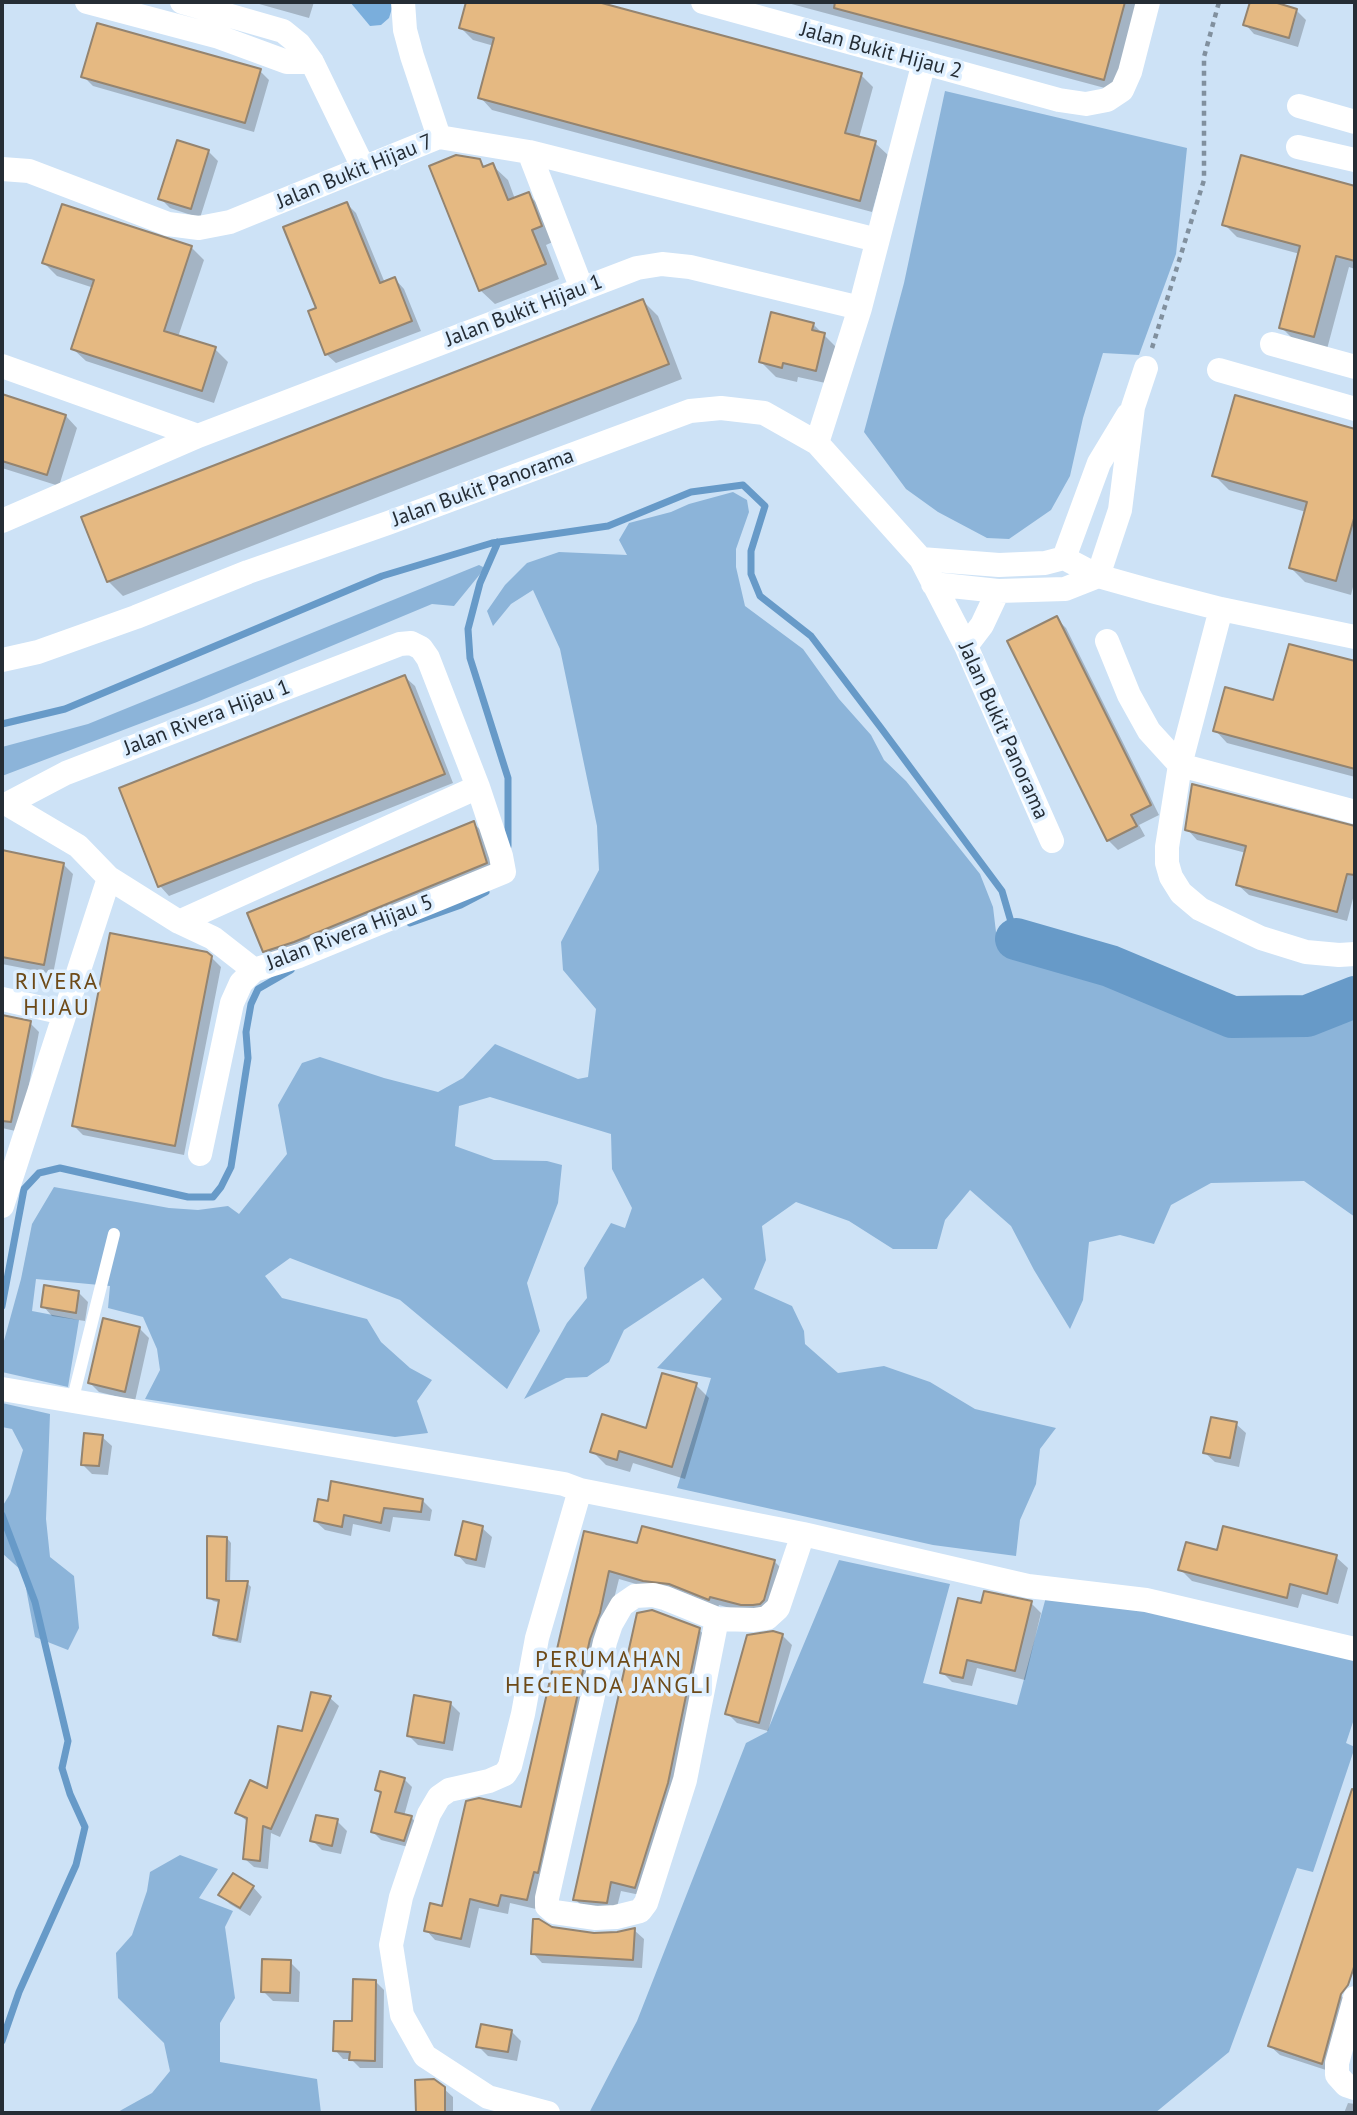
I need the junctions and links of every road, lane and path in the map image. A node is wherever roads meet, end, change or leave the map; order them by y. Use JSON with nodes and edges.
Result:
{"nodes":[{"id":1,"x":87,"y":2,"type":"edge"},
{"id":2,"x":182,"y":2,"type":"edge"},
{"id":3,"x":403,"y":2,"type":"edge"},
{"id":4,"x":703,"y":2,"type":"edge"},
{"id":5,"x":1148,"y":2,"type":"edge"},
{"id":6,"x":1219,"y":2,"type":"edge"},
{"id":7,"x":312,"y":62,"type":"junction"},
{"id":8,"x":924,"y":62,"type":"junction"},
{"id":9,"x":1299,"y":106,"type":"dead end"},
{"id":10,"x":1355,"y":122,"type":"edge"},
{"id":11,"x":439,"y":137,"type":"junction"},
{"id":12,"x":1298,"y":147,"type":"dead end"},
{"id":13,"x":529,"y":152,"type":"junction"},
{"id":14,"x":1355,"y":160,"type":"edge"},
{"id":15,"x":363,"y":167,"type":"junction"},
{"id":16,"x":2,"y":169,"type":"edge"},
{"id":17,"x":877,"y":240,"type":"junction"},
{"id":18,"x":582,"y":289,"type":"junction"},
{"id":19,"x":860,"y":308,"type":"junction"},
{"id":20,"x":1272,"y":344,"type":"dead end"},
{"id":21,"x":2,"y":366,"type":"edge"},
{"id":22,"x":1355,"y":367,"type":"edge"},
{"id":23,"x":1146,"y":368,"type":"joint"},
{"id":24,"x":1219,"y":370,"type":"dead end"},
{"id":25,"x":1133,"y":407,"type":"junction"},
{"id":26,"x":1355,"y":409,"type":"edge"},
{"id":27,"x":198,"y":436,"type":"junction"},
{"id":28,"x":817,"y":443,"type":"junction"},
{"id":29,"x":2,"y":521,"type":"edge"},
{"id":30,"x":1064,"y":558,"type":"junction"},
{"id":31,"x":920,"y":559,"type":"junction"},
{"id":32,"x":1098,"y":576,"type":"junction"},
{"id":33,"x":933,"y":584,"type":"junction"},
{"id":34,"x":998,"y":591,"type":"junction"},
{"id":35,"x":1222,"y":609,"type":"junction"},
{"id":36,"x":1355,"y":637,"type":"edge"},
{"id":37,"x":1107,"y":641,"type":"dead end"},
{"id":38,"x":411,"y":643,"type":"joint"},
{"id":39,"x":966,"y":646,"type":"junction"},
{"id":40,"x":2,"y":660,"type":"edge"},
{"id":41,"x":1180,"y":765,"type":"junction"},
{"id":42,"x":478,"y":787,"type":"junction"},
{"id":43,"x":4,"y":804,"type":"edge"},
{"id":44,"x":1355,"y":812,"type":"edge"},
{"id":45,"x":1052,"y":841,"type":"dead end"},
{"id":46,"x":109,"y":878,"type":"junction"},
{"id":47,"x":179,"y":922,"type":"junction"},
{"id":48,"x":1355,"y":954,"type":"edge"},
{"id":49,"x":254,"y":970,"type":"junction"},
{"id":50,"x":2,"y":999,"type":"edge"},
{"id":51,"x":64,"y":1013,"type":"junction"},
{"id":52,"x":12,"y":1147,"type":"edge"},
{"id":53,"x":200,"y":1153,"type":"dead end"},
{"id":54,"x":2,"y":1206,"type":"edge"},
{"id":55,"x":114,"y":1234,"type":"dead end"},
{"id":56,"x":2,"y":1389,"type":"edge"},
{"id":57,"x":72,"y":1402,"type":"junction"},
{"id":58,"x":580,"y":1490,"type":"junction"},
{"id":59,"x":803,"y":1534,"type":"junction"},
{"id":60,"x":717,"y":1619,"type":"junction"},
{"id":61,"x":1355,"y":1649,"type":"edge"},
{"id":62,"x":1355,"y":1998,"type":"edge"},
{"id":63,"x":1355,"y":2088,"type":"edge"},
{"id":64,"x":483,"y":2105,"type":"edge"},
{"id":65,"x":548,"y":2113,"type":"edge"}],
"edges":[{"from":1,"to":7,"type":"street"},
{"from":2,"to":7,"type":"street"},
{"from":3,"to":11,"type":"street"},
{"from":4,"to":8,"type":"street","name":"Jalan Bukit Hijau 2"},
{"from":5,"to":8,"type":"street","name":"Jalan Bukit Hijau 2"},
{"from":6,"to":23,"type":"path"},
{"from":7,"to":15,"type":"street"},
{"from":8,"to":17,"type":"street"},
{"from":9,"to":10,"type":"street"},
{"from":11,"to":13,"type":"street","name":"Jalan Bukit Hijau 7"},
{"from":11,"to":15,"type":"street","name":"Jalan Bukit Hijau 7"},
{"from":12,"to":14,"type":"street"},
{"from":13,"to":17,"type":"street","name":"Jalan Bukit Hijau 7"},
{"from":13,"to":18,"type":"street"},
{"from":15,"to":16,"type":"street","name":"Jalan Bukit Hijau 7"},
{"from":17,"to":19,"type":"street"},
{"from":18,"to":19,"type":"street","name":"Jalan Bukit Hijau 1"},
{"from":18,"to":27,"type":"street","name":"Jalan Bukit Hijau 1"},
{"from":19,"to":28,"type":"street"},
{"from":20,"to":22,"type":"street"},
{"from":21,"to":27,"type":"street"},
{"from":23,"to":25,"type":"street"},
{"from":24,"to":26,"type":"street"},
{"from":25,"to":30,"type":"street"},
{"from":25,"to":32,"type":"street"},
{"from":27,"to":29,"type":"street","name":"Jalan Bukit Hijau 1"},
{"from":28,"to":31,"type":"street","name":"Jalan Bukit Panorama"},
{"from":28,"to":40,"type":"street","name":"Jalan Bukit Panorama"},
{"from":30,"to":31,"type":"street"},
{"from":30,"to":32,"type":"street"},
{"from":31,"to":33,"type":"street","name":"Jalan Bukit Panorama"},
{"from":32,"to":34,"type":"street"},
{"from":32,"to":35,"type":"street"},
{"from":33,"to":34,"type":"street"},
{"from":33,"to":39,"type":"street","name":"Jalan Bukit Panorama"},
{"from":34,"to":39,"type":"street"},
{"from":35,"to":36,"type":"street"},
{"from":35,"to":41,"type":"street"},
{"from":37,"to":41,"type":"street"},
{"from":38,"to":42,"type":"street","name":"Jalan Rivera Hijau 5"},
{"from":38,"to":43,"type":"street","name":"Jalan Rivera Hijau 1"},
{"from":39,"to":45,"type":"street","name":"Jalan Bukit Panorama"},
{"from":41,"to":44,"type":"street"},
{"from":41,"to":48,"type":"street"},
{"from":42,"to":47,"type":"street"},
{"from":42,"to":49,"type":"street","name":"Jalan Rivera Hijau 5"},
{"from":43,"to":46,"type":"street","name":"Jalan Rivera Hijau 1"},
{"from":46,"to":47,"type":"street","name":"Jalan Rivera Hijau 1"},
{"from":46,"to":51,"type":"street"},
{"from":47,"to":49,"type":"street","name":"Jalan Rivera Hijau 1"},
{"from":49,"to":53,"type":"street","name":"Jalan Rivera Hijau 5"},
{"from":50,"to":51,"type":"street"},
{"from":51,"to":52,"type":"street"},
{"from":52,"to":54,"type":"street"},
{"from":55,"to":57,"type":"lane"},
{"from":56,"to":57,"type":"street"},
{"from":57,"to":58,"type":"street"},
{"from":58,"to":59,"type":"street"},
{"from":58,"to":64,"type":"street"},
{"from":59,"to":60,"type":"street"},
{"from":59,"to":61,"type":"street"},
{"from":60,"to":60,"type":"street"},
{"from":62,"to":63,"type":"street"},
{"from":64,"to":65,"type":"street"}]}
